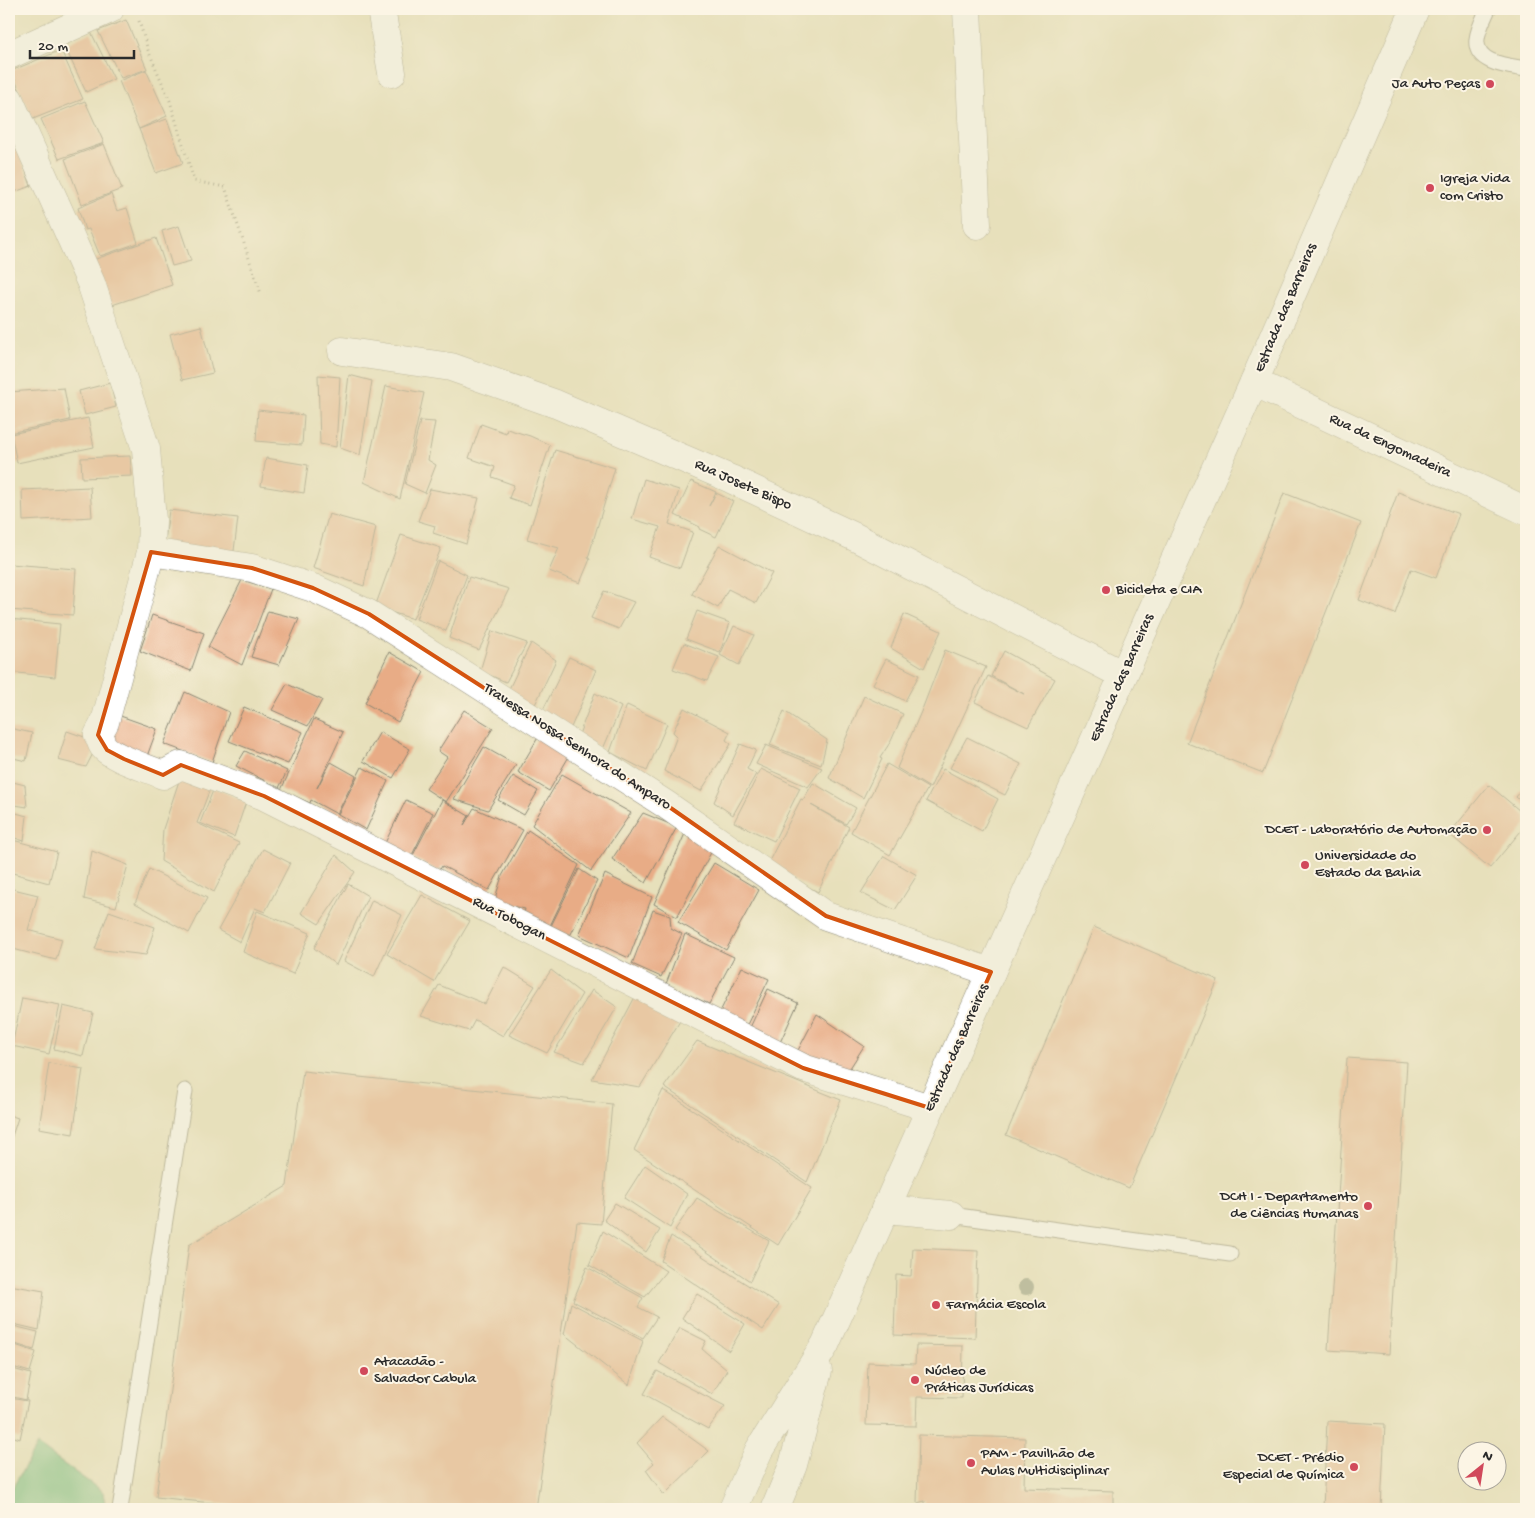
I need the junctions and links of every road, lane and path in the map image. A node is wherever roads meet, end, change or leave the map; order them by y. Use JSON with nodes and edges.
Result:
{"nodes":[{"id":1,"x":110,"y":9,"type":"edge"},
{"id":2,"x":381,"y":9,"type":"edge"},
{"id":3,"x":959,"y":9,"type":"edge"},
{"id":4,"x":968,"y":9,"type":"edge"},
{"id":5,"x":1488,"y":9,"type":"edge"},
{"id":6,"x":1410,"y":11,"type":"edge"},
{"id":7,"x":138,"y":17,"type":"dead end"},
{"id":8,"x":9,"y":55,"type":"edge"},
{"id":9,"x":1526,"y":69,"type":"edge"},
{"id":10,"x":392,"y":73,"type":"dead end"},
{"id":11,"x":9,"y":100,"type":"edge"},
{"id":12,"x":977,"y":225,"type":"dead end"},
{"id":13,"x":261,"y":294,"type":"dead end"},
{"id":14,"x":342,"y":352,"type":"dead end"},
{"id":15,"x":1254,"y":382,"type":"junction"},
{"id":16,"x":1526,"y":510,"type":"edge"},
{"id":17,"x":151,"y":552,"type":"junction"},
{"id":18,"x":1123,"y":675,"type":"junction"},
{"id":19,"x":991,"y":972,"type":"junction"},
{"id":20,"x":185,"y":1091,"type":"dead end"},
{"id":21,"x":930,"y":1108,"type":"junction"},
{"id":22,"x":885,"y":1209,"type":"junction"},
{"id":23,"x":951,"y":1215,"type":"joint"},
{"id":24,"x":1230,"y":1254,"type":"dead end"},
{"id":25,"x":825,"y":1346,"type":"junction"},
{"id":26,"x":120,"y":1509,"type":"edge"},
{"id":27,"x":733,"y":1509,"type":"edge"},
{"id":28,"x":775,"y":1509,"type":"edge"}],
"edges":[{"from":1,"to":8,"type":"street"},
{"from":2,"to":10,"type":"street"},
{"from":3,"to":4,"type":"street"},
{"from":4,"to":12,"type":"street"},
{"from":5,"to":9,"type":"lane"},
{"from":6,"to":15,"type":"street","name":"Estrada das Barreiras"},
{"from":7,"to":13,"type":"path"},
{"from":11,"to":17,"type":"street"},
{"from":14,"to":18,"type":"street","name":"Rua Josete Bispo"},
{"from":15,"to":16,"type":"street","name":"Rua da Engomadeira"},
{"from":15,"to":18,"type":"street","name":"Estrada das Barreiras"},
{"from":17,"to":19,"type":"street","name":"Travessa Nossa Senhora do Amparo"},
{"from":17,"to":21,"type":"street","name":"Rua Tobogan"},
{"from":18,"to":19,"type":"street","name":"Estrada das Barreiras"},
{"from":19,"to":21,"type":"street","name":"Estrada das Barreiras"},
{"from":20,"to":26,"type":"lane"},
{"from":21,"to":22,"type":"street","name":"Estrada das Barreiras"},
{"from":22,"to":23,"type":"street"},
{"from":22,"to":25,"type":"street","name":"Estrada das Barreiras"},
{"from":23,"to":24,"type":"lane"},
{"from":25,"to":27,"type":"street","name":"Estrada das Barreiras"},
{"from":25,"to":28,"type":"street","name":"Estrada das Barreiras"}]}
